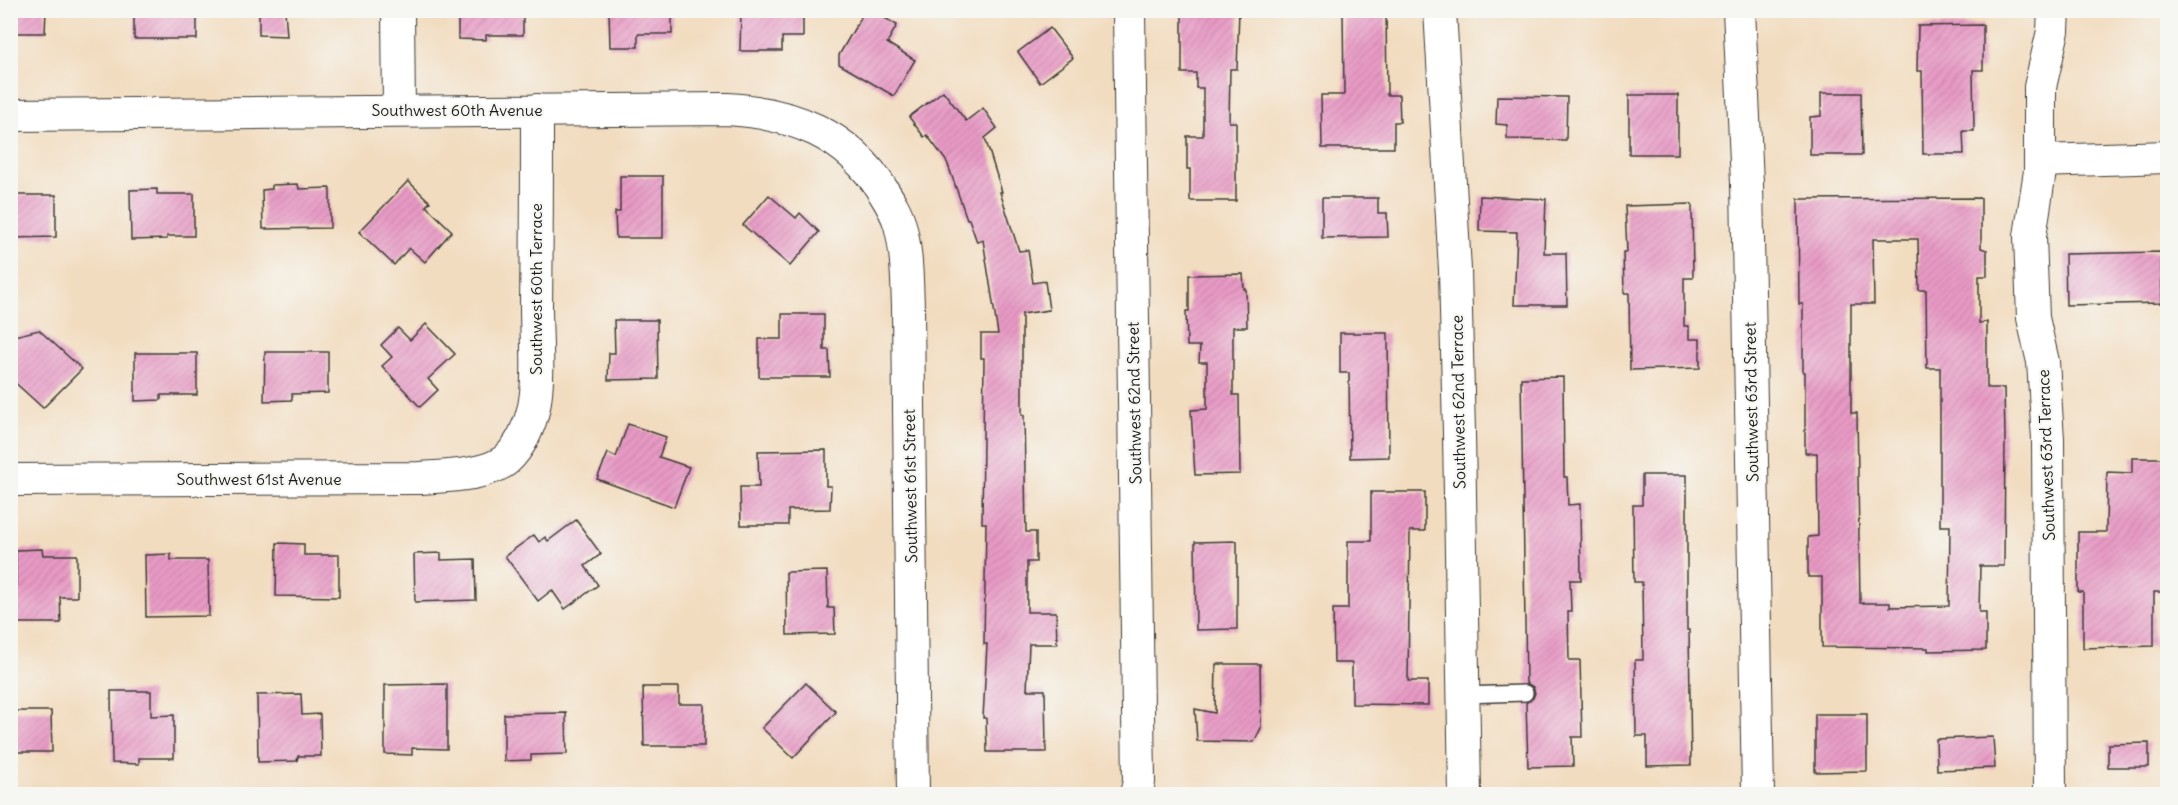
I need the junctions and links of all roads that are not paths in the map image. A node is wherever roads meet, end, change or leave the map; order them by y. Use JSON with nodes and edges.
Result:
{"nodes":[{"id":1,"x":398,"y":10,"type":"edge"},
{"id":2,"x":1129,"y":10,"type":"edge"},
{"id":3,"x":1440,"y":10,"type":"edge"},
{"id":4,"x":1739,"y":10,"type":"edge"},
{"id":5,"x":2054,"y":10,"type":"edge"},
{"id":6,"x":537,"y":110,"type":"junction"},
{"id":7,"x":399,"y":111,"type":"junction"},
{"id":8,"x":10,"y":115,"type":"edge"},
{"id":9,"x":2168,"y":158,"type":"edge"},
{"id":10,"x":2040,"y":161,"type":"junction"},
{"id":11,"x":879,"y":184,"type":"joint"},
{"id":12,"x":506,"y":460,"type":"joint"},
{"id":13,"x":10,"y":480,"type":"edge"},
{"id":14,"x":1525,"y":693,"type":"dead end"},
{"id":15,"x":1463,"y":695,"type":"junction"},
{"id":16,"x":913,"y":795,"type":"edge"},
{"id":17,"x":1136,"y":795,"type":"edge"},
{"id":18,"x":1465,"y":795,"type":"edge"},
{"id":19,"x":1758,"y":795,"type":"edge"},
{"id":20,"x":2050,"y":795,"type":"edge"}],
"edges":[{"from":1,"to":7,"type":"street"},
{"from":2,"to":17,"type":"street","name":"Southwest 62nd Street"},
{"from":3,"to":15,"type":"street","name":"Southwest 62nd Terrace"},
{"from":4,"to":19,"type":"street","name":"Southwest 63rd Street"},
{"from":5,"to":10,"type":"street","name":"Southwest 63rd Terrace"},
{"from":6,"to":7,"type":"street","name":"Southwest 60th Avenue"},
{"from":6,"to":11,"type":"street","name":"Southwest 60th Avenue"},
{"from":6,"to":12,"type":"street","name":"Southwest 60th Terrace"},
{"from":7,"to":8,"type":"street","name":"Southwest 60th Avenue"},
{"from":9,"to":10,"type":"street"},
{"from":10,"to":20,"type":"street","name":"Southwest 63rd Terrace"},
{"from":11,"to":16,"type":"street","name":"Southwest 61st Street"},
{"from":12,"to":13,"type":"street","name":"Southwest 61st Avenue"},
{"from":14,"to":15,"type":"lane"},
{"from":15,"to":18,"type":"street","name":"Southwest 62nd Terrace"}]}
